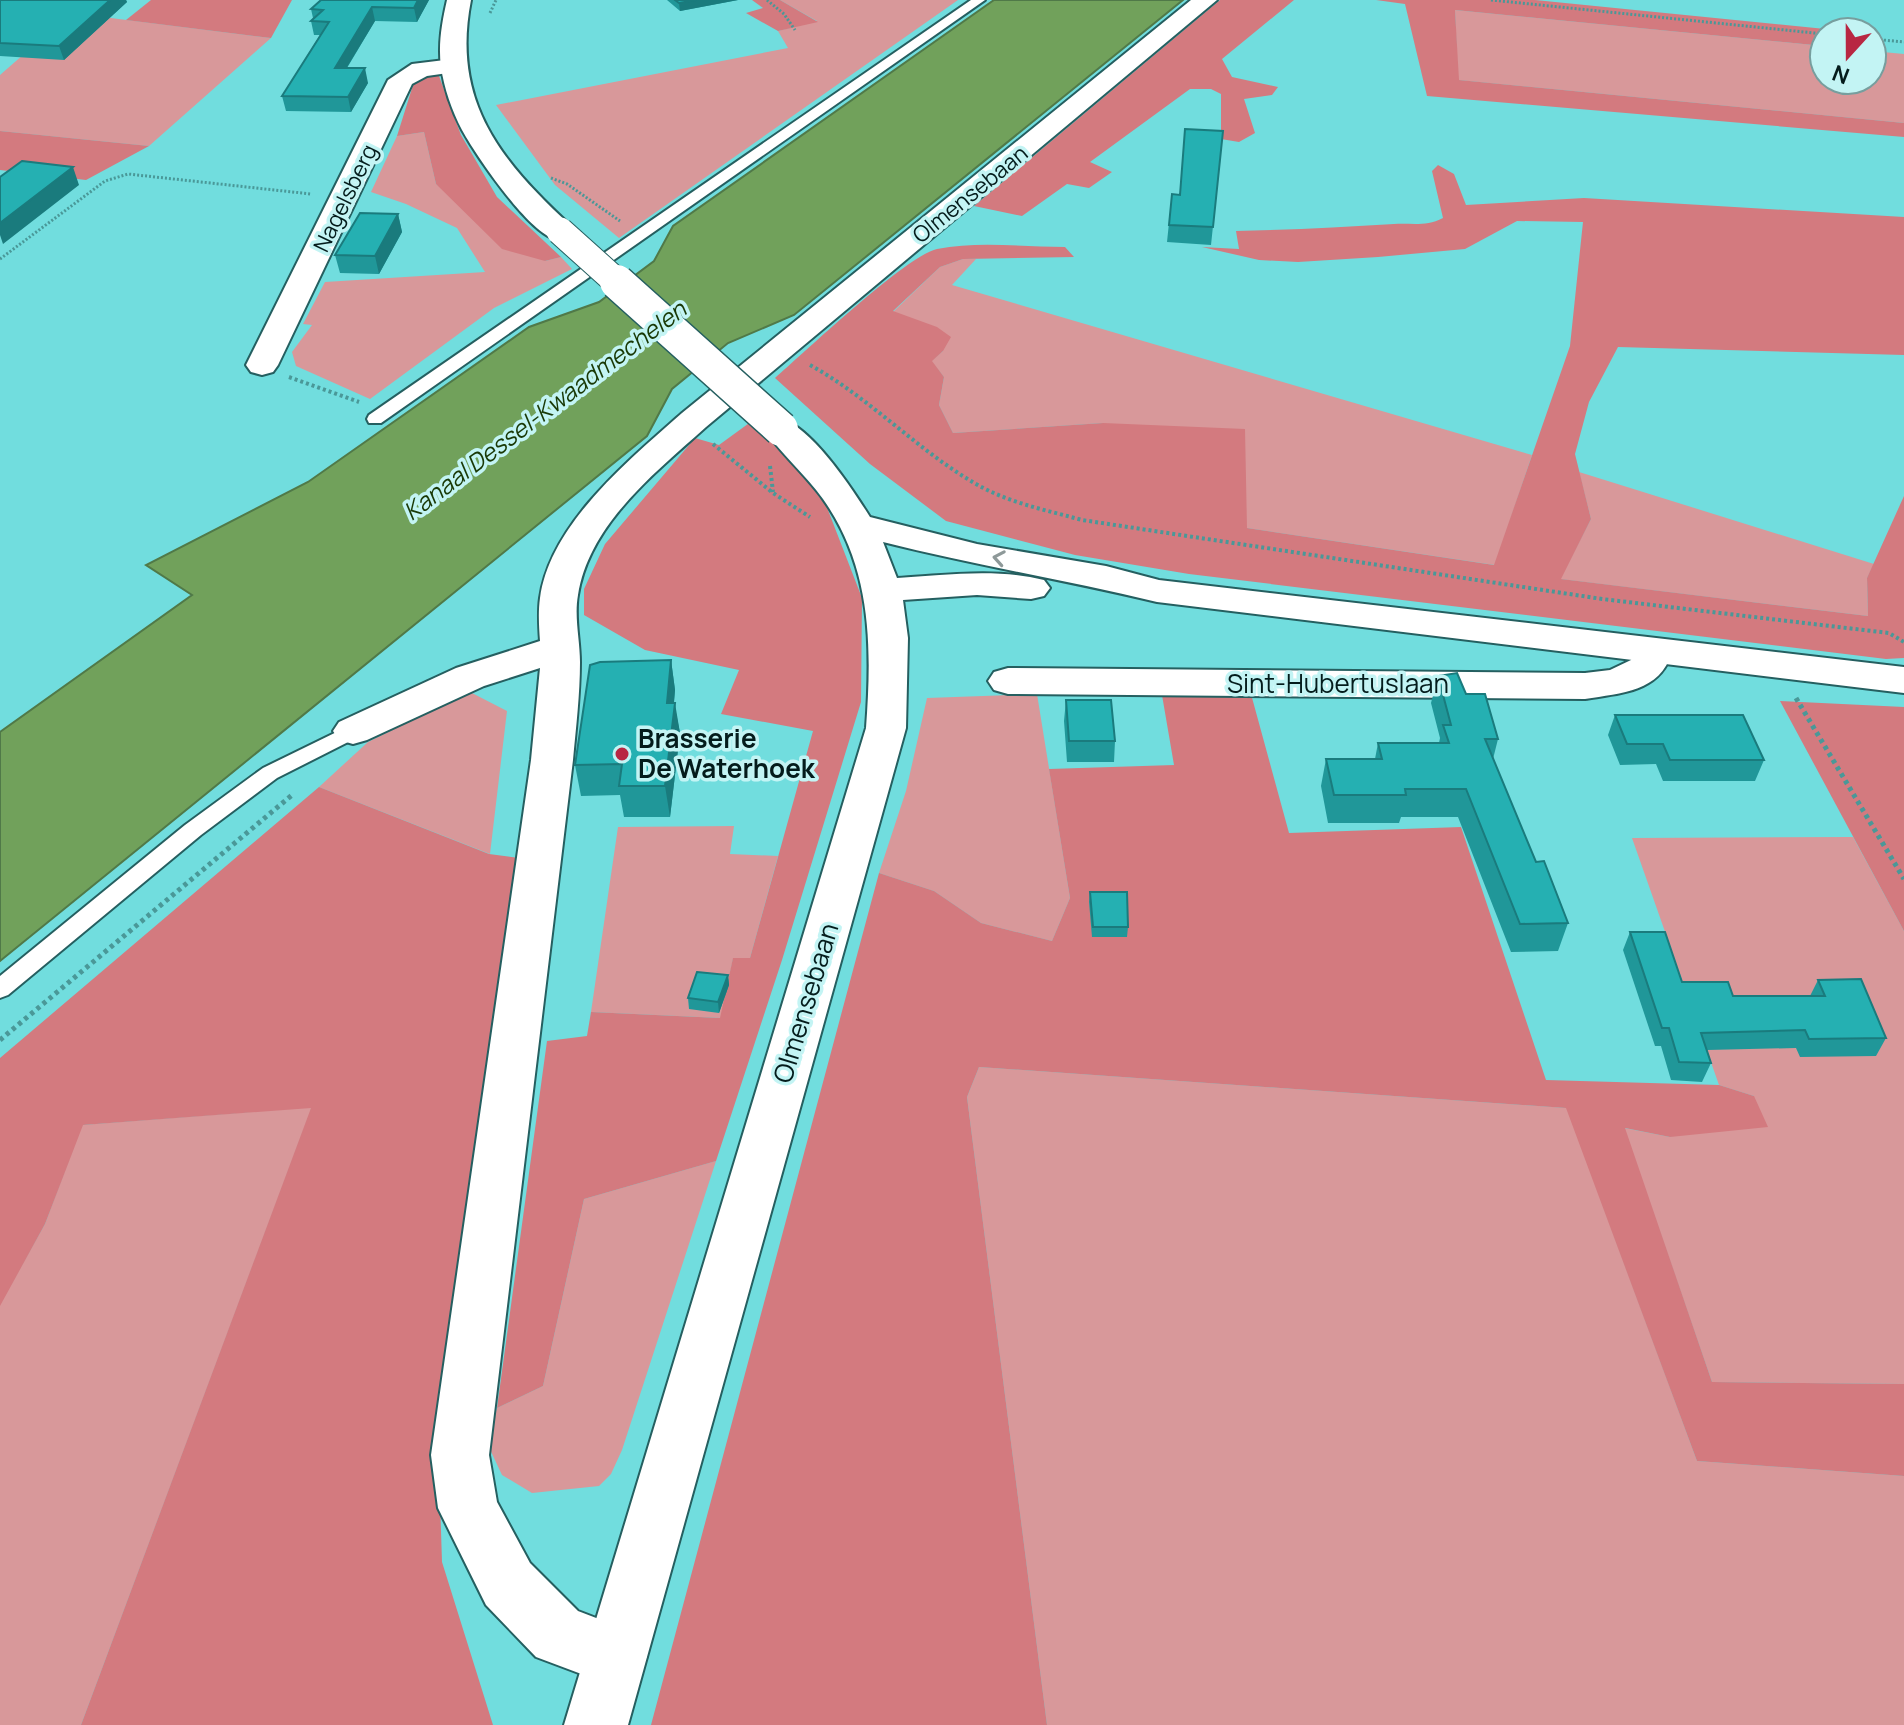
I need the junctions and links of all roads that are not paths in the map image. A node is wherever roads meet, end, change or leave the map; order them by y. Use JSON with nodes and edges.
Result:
{"nodes":[{"id":1,"x":979,"y":0,"type":"edge"},
{"id":2,"x":1205,"y":0,"type":"edge"},
{"id":3,"x":470,"y":5,"type":"edge"},
{"id":4,"x":453,"y":66,"type":"junction"},
{"id":5,"x":262,"y":365,"type":"road end"},
{"id":6,"x":381,"y":415,"type":"road end"},
{"id":7,"x":857,"y":525,"type":"junction"},
{"id":8,"x":885,"y":590,"type":"junction"},
{"id":9,"x":1157,"y":591,"type":"junction"},
{"id":10,"x":560,"y":648,"type":"junction"},
{"id":11,"x":1653,"y":652,"type":"junction"},
{"id":12,"x":1904,"y":680,"type":"edge"},
{"id":13,"x":1008,"y":681,"type":"dead end"},
{"id":14,"x":353,"y":731,"type":"joint"},
{"id":15,"x":0,"y":989,"type":"edge"},
{"id":16,"x":616,"y":1656,"type":"junction"},
{"id":17,"x":596,"y":1725,"type":"edge"}],
"edges":[{"from":1,"to":6,"type":"lane"},
{"from":2,"to":10,"type":"street","name":"Olmensebaan"},
{"from":3,"to":4,"type":"street","name":"Olmensebaan"},
{"from":4,"to":5,"type":"street","name":"Nagelsberg"},
{"from":4,"to":7,"type":"street","name":"Olmensebaan","bridge":true},
{"from":7,"to":8,"type":"street","name":"Olmensebaan"},
{"from":9,"to":7,"type":"street","one_way":true},
{"from":8,"to":9,"type":"street"},
{"from":8,"to":16,"type":"street","name":"Olmensebaan"},
{"from":9,"to":11,"type":"street"},
{"from":10,"to":14,"type":"street"},
{"from":10,"to":16,"type":"street","name":"Olmensebaan"},
{"from":11,"to":12,"type":"street"},
{"from":11,"to":13,"type":"street","name":"Sint-Hubertuslaan"},
{"from":14,"to":15,"type":"lane"},
{"from":16,"to":17,"type":"street","name":"Olmensebaan"}]}
